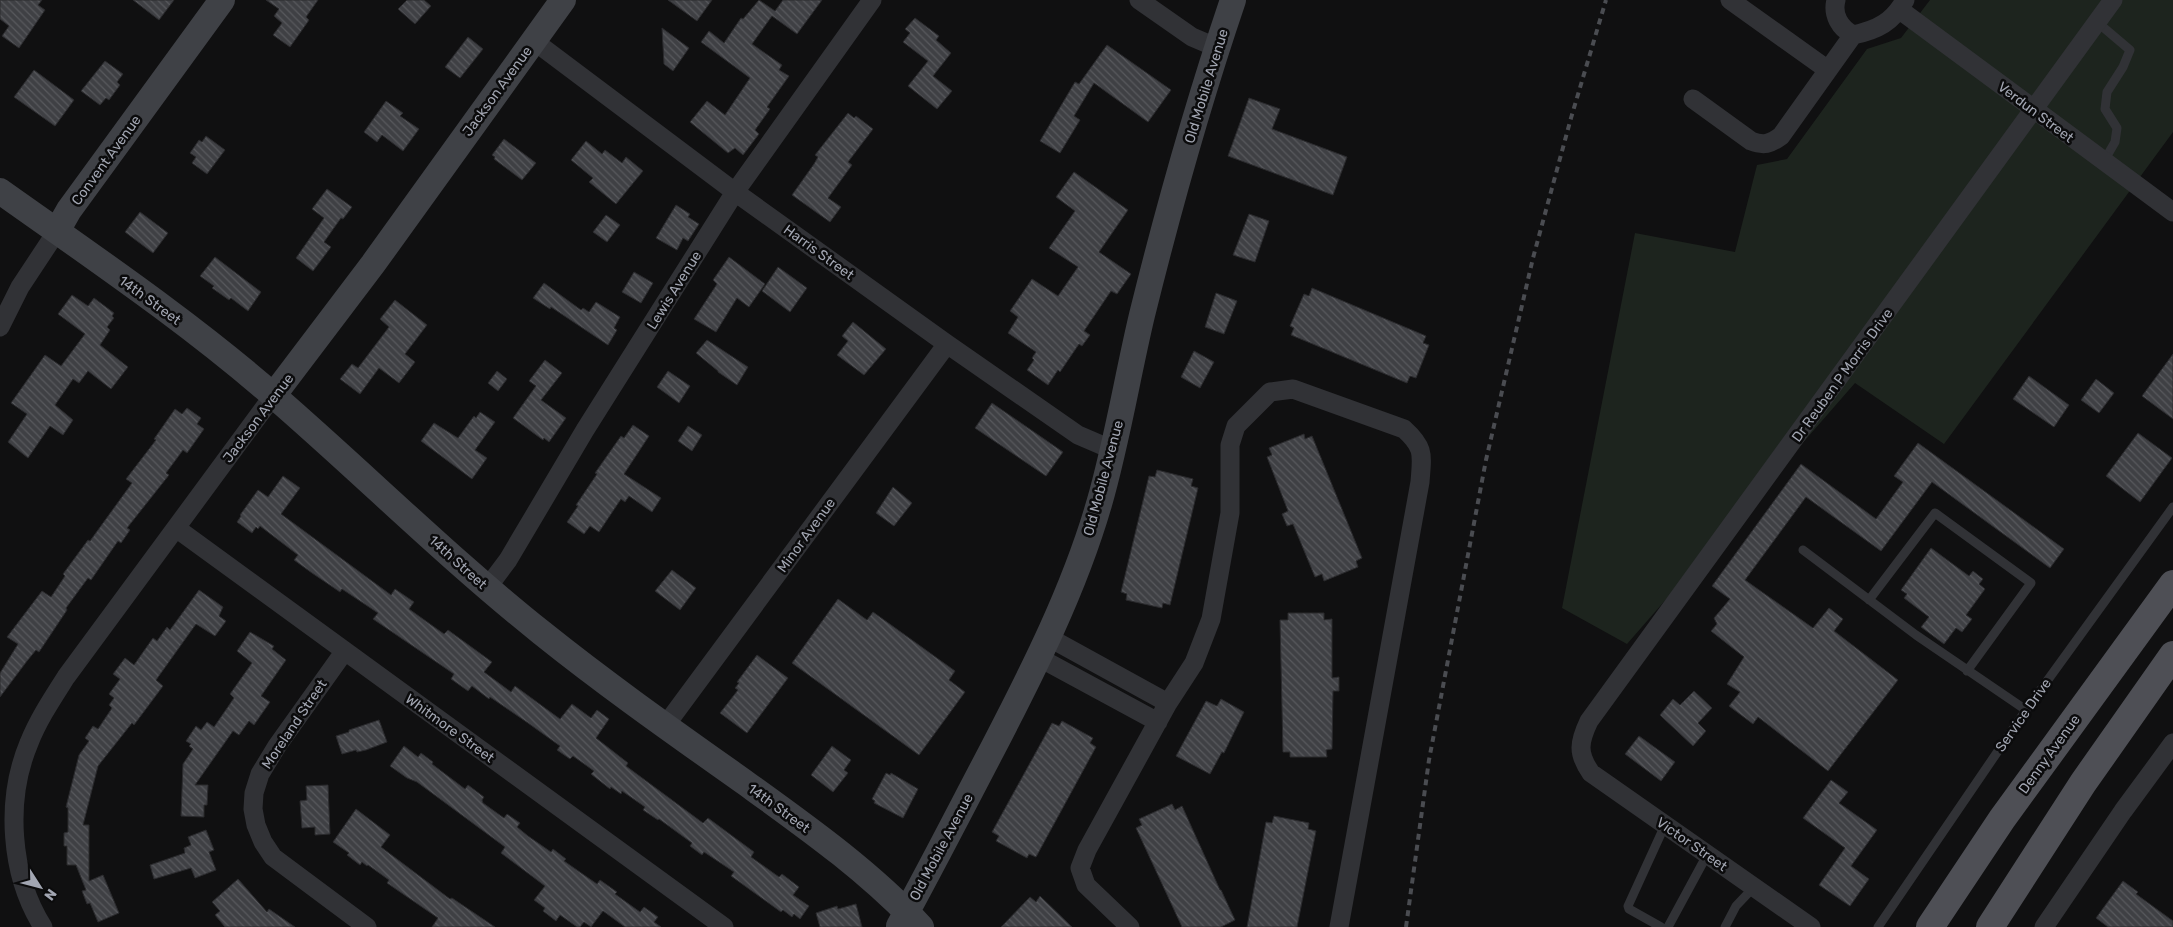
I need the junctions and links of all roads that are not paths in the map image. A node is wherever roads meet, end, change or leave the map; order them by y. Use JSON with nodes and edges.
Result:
{"nodes":[{"id":1,"x":222,"y":0,"type":"edge"},
{"id":2,"x":563,"y":0,"type":"edge"},
{"id":3,"x":872,"y":0,"type":"edge"},
{"id":4,"x":1139,"y":0,"type":"edge"},
{"id":5,"x":1233,"y":0,"type":"edge"},
{"id":6,"x":1730,"y":0,"type":"edge"},
{"id":7,"x":1836,"y":0,"type":"edge"},
{"id":8,"x":2113,"y":0,"type":"edge"},
{"id":9,"x":1902,"y":5,"type":"edge"},
{"id":10,"x":2097,"y":22,"type":"junction"},
{"id":11,"x":1853,"y":36,"type":"junction"},
{"id":12,"x":534,"y":41,"type":"junction"},
{"id":13,"x":1218,"y":48,"type":"junction"},
{"id":14,"x":1828,"y":70,"type":"junction"},
{"id":15,"x":1693,"y":99,"type":"dead end"},
{"id":16,"x":2033,"y":110,"type":"junction"},
{"id":17,"x":2103,"y":162,"type":"junction"},
{"id":18,"x":0,"y":191,"type":"edge"},
{"id":19,"x":735,"y":192,"type":"junction"},
{"id":20,"x":2173,"y":212,"type":"edge"},
{"id":21,"x":57,"y":231,"type":"junction"},
{"id":22,"x":0,"y":327,"type":"edge"},
{"id":23,"x":947,"y":344,"type":"junction"},
{"id":24,"x":274,"y":396,"type":"junction"},
{"id":25,"x":1113,"y":450,"type":"junction"},
{"id":26,"x":2173,"y":507,"type":"edge"},
{"id":27,"x":176,"y":528,"type":"junction"},
{"id":28,"x":1802,"y":550,"type":"dead end"},
{"id":29,"x":2173,"y":584,"type":"edge"},
{"id":30,"x":487,"y":588,"type":"junction"},
{"id":31,"x":1869,"y":600,"type":"junction"},
{"id":32,"x":1043,"y":647,"type":"junction"},
{"id":33,"x":344,"y":652,"type":"junction"},
{"id":34,"x":2173,"y":655,"type":"edge"},
{"id":35,"x":1967,"y":670,"type":"junction"},
{"id":36,"x":1168,"y":703,"type":"junction"},
{"id":37,"x":2026,"y":710,"type":"junction"},
{"id":38,"x":1158,"y":722,"type":"junction"},
{"id":39,"x":666,"y":726,"type":"junction"},
{"id":40,"x":2173,"y":743,"type":"edge"},
{"id":41,"x":1581,"y":753,"type":"joint"},
{"id":42,"x":1665,"y":825,"type":"junction"},
{"id":43,"x":8,"y":846,"type":"edge"},
{"id":44,"x":1708,"y":855,"type":"junction"},
{"id":45,"x":1754,"y":887,"type":"junction"},
{"id":46,"x":908,"y":922,"type":"edge"},
{"id":47,"x":1935,"y":923,"type":"edge"},
{"id":48,"x":43,"y":927,"type":"edge"},
{"id":49,"x":367,"y":927,"type":"edge"},
{"id":50,"x":724,"y":927,"type":"edge"},
{"id":51,"x":1130,"y":927,"type":"edge"},
{"id":52,"x":1339,"y":927,"type":"edge"},
{"id":53,"x":1662,"y":927,"type":"edge"},
{"id":54,"x":1668,"y":927,"type":"edge"},
{"id":55,"x":1725,"y":927,"type":"edge"},
{"id":56,"x":1811,"y":927,"type":"edge"},
{"id":57,"x":1878,"y":927,"type":"edge"},
{"id":58,"x":1990,"y":927,"type":"edge"},
{"id":59,"x":2044,"y":927,"type":"edge"}],
"edges":[{"from":1,"to":21,"type":"street","name":"Convent Avenue"},
{"from":2,"to":12,"type":"street","name":"Jackson Avenue"},
{"from":3,"to":19,"type":"street","name":"Lewis Avenue"},
{"from":4,"to":13,"type":"street"},
{"from":5,"to":13,"type":"street","name":"Old Mobile Avenue"},
{"from":6,"to":14,"type":"street"},
{"from":7,"to":11,"type":"street"},
{"from":8,"to":10,"type":"street","name":"Dr Reuben P Morris Drive"},
{"from":9,"to":11,"type":"street"},
{"from":9,"to":16,"type":"street","name":"Verdun Street"},
{"from":10,"to":16,"type":"street","name":"Dr Reuben P Morris Drive"},
{"from":10,"to":17,"type":"lane"},
{"from":11,"to":14,"type":"street"},
{"from":12,"to":19,"type":"street","name":"Harris Street"},
{"from":12,"to":24,"type":"street","name":"Jackson Avenue"},
{"from":13,"to":25,"type":"street","name":"Old Mobile Avenue"},
{"from":14,"to":15,"type":"street"},
{"from":16,"to":17,"type":"street","name":"Verdun Street"},
{"from":16,"to":41,"type":"street","name":"Dr Reuben P Morris Drive"},
{"from":17,"to":20,"type":"street","name":"Verdun Street"},
{"from":18,"to":21,"type":"street","name":"14th Street"},
{"from":19,"to":23,"type":"street","name":"Harris Street"},
{"from":19,"to":30,"type":"street","name":"Lewis Avenue"},
{"from":21,"to":22,"type":"street","name":"Convent Avenue"},
{"from":21,"to":24,"type":"street","name":"14th Street"},
{"from":23,"to":25,"type":"street","name":"Harris Street"},
{"from":23,"to":39,"type":"street","name":"Minor Avenue"},
{"from":24,"to":27,"type":"street","name":"Jackson Avenue"},
{"from":24,"to":30,"type":"street","name":"14th Street"},
{"from":25,"to":32,"type":"street","name":"Old Mobile Avenue"},
{"from":26,"to":37,"type":"lane","name":"Service Drive"},
{"from":27,"to":33,"type":"street","name":"Whitmore Street"},
{"from":27,"to":43,"type":"street","name":"Jackson Avenue"},
{"from":28,"to":31,"type":"lane"},
{"from":29,"to":47,"type":"main road","name":"Denny Avenue"},
{"from":30,"to":39,"type":"street","name":"14th Street"},
{"from":31,"to":35,"type":"lane"},
{"from":31,"to":35,"type":"lane"},
{"from":32,"to":36,"type":"street"},
{"from":32,"to":38,"type":"street"},
{"from":32,"to":46,"type":"street","name":"Old Mobile Avenue"},
{"from":33,"to":49,"type":"street","name":"Moreland Street"},
{"from":33,"to":50,"type":"street","name":"Whitmore Street"},
{"from":34,"to":58,"type":"main road"},
{"from":35,"to":37,"type":"lane"},
{"from":36,"to":38,"type":"street"},
{"from":36,"to":52,"type":"street"},
{"from":37,"to":57,"type":"lane","name":"Service Drive"},
{"from":38,"to":51,"type":"street"},
{"from":39,"to":46,"type":"street","name":"14th Street"},
{"from":40,"to":59,"type":"street"},
{"from":41,"to":42,"type":"street","name":"Victor Street"},
{"from":42,"to":44,"type":"street","name":"Victor Street"},
{"from":42,"to":53,"type":"lane"},
{"from":43,"to":48,"type":"street","name":"Jackson Avenue"},
{"from":44,"to":45,"type":"street","name":"Victor Street"},
{"from":44,"to":54,"type":"lane"},
{"from":45,"to":55,"type":"lane"},
{"from":45,"to":56,"type":"street","name":"Victor Street"}]}
